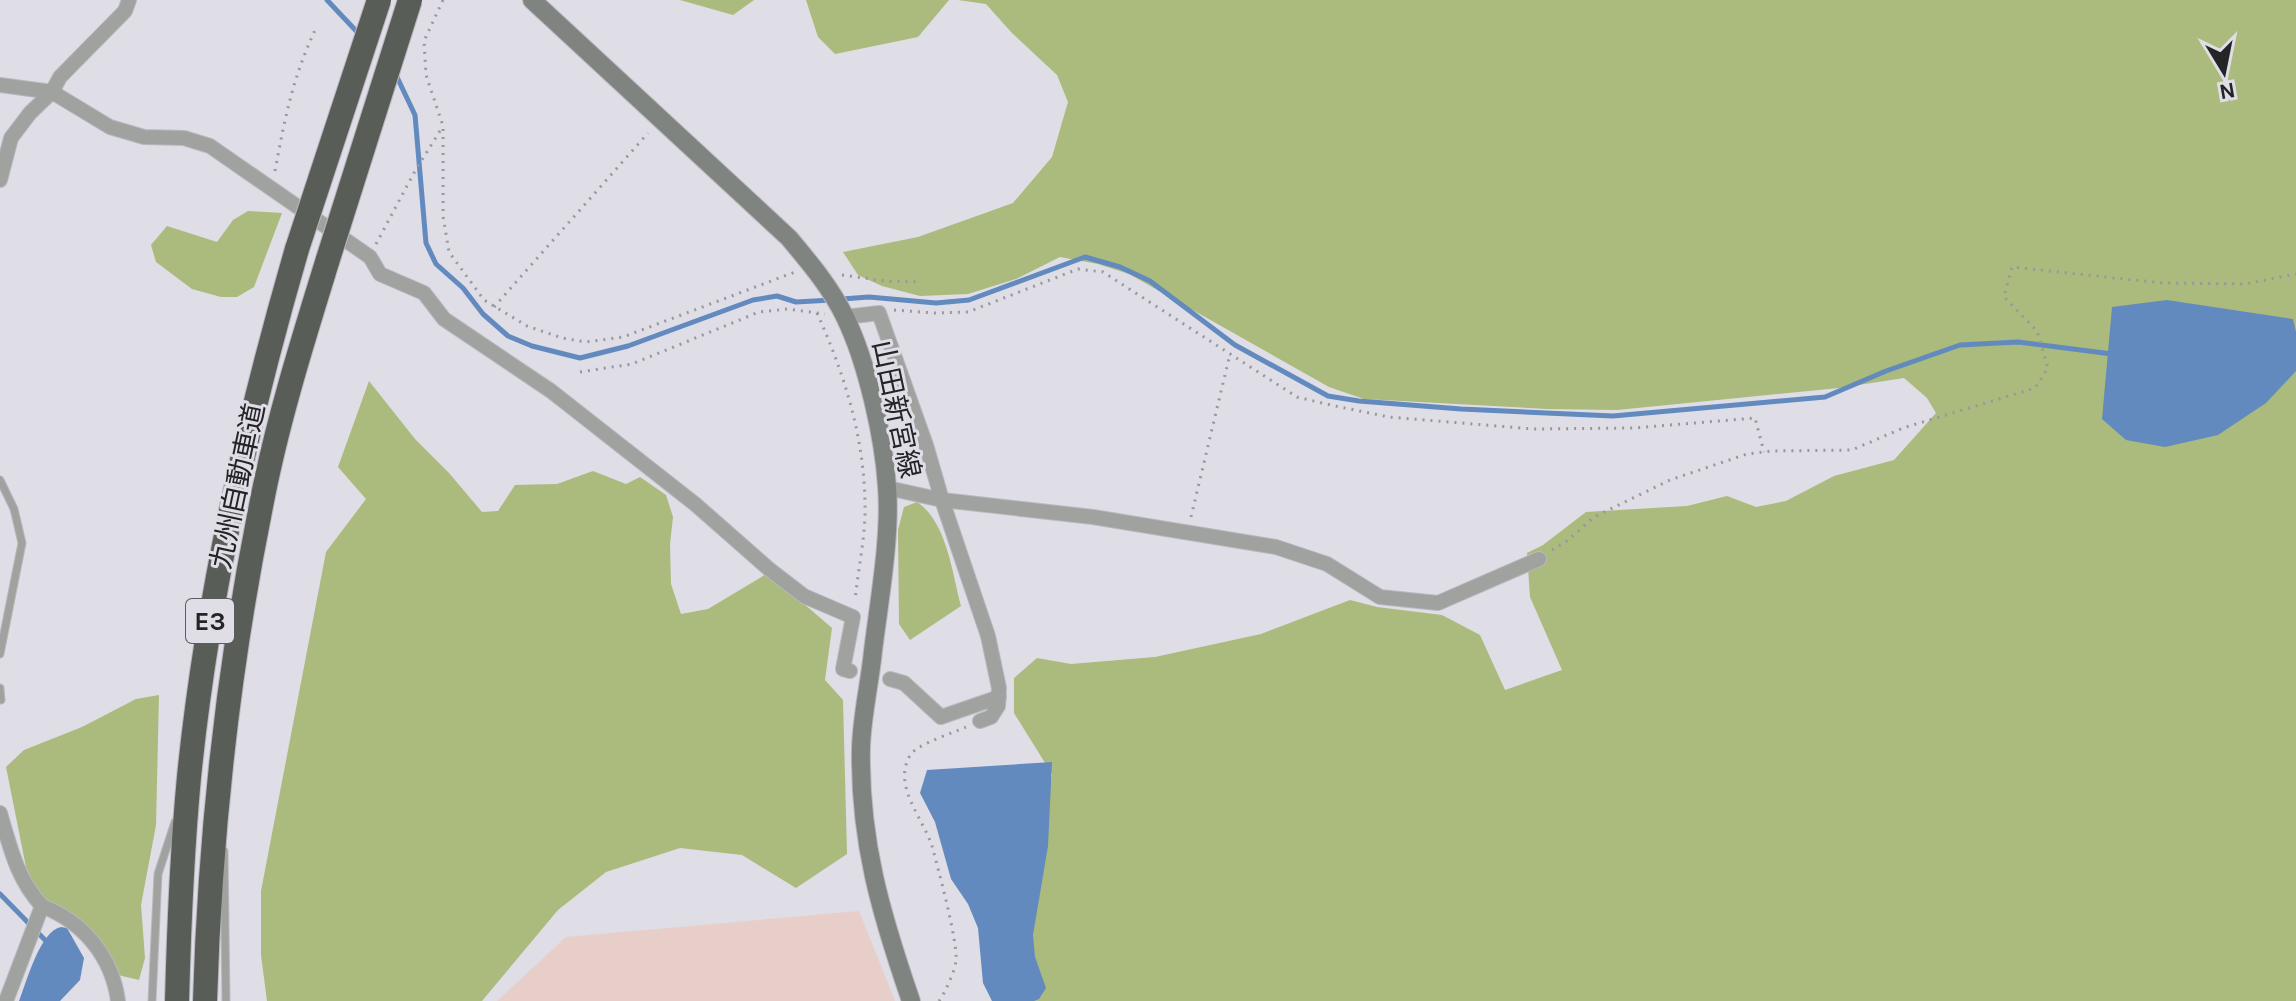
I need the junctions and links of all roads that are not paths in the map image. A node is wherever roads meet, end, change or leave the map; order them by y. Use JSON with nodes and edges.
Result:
{"nodes":[{"id":1,"x":129,"y":0,"type":"edge"},
{"id":2,"x":379,"y":0,"type":"edge"},
{"id":3,"x":410,"y":0,"type":"edge"},
{"id":4,"x":532,"y":0,"type":"edge"},
{"id":5,"x":0,"y":85,"type":"edge"},
{"id":6,"x":52,"y":92,"type":"junction"},
{"id":7,"x":0,"y":180,"type":"edge"},
{"id":8,"x":845,"y":317,"type":"junction"},
{"id":9,"x":0,"y":480,"type":"edge"},
{"id":10,"x":888,"y":488,"type":"junction"},
{"id":11,"x":942,"y":500,"type":"junction"},
{"id":12,"x":1539,"y":559,"type":"road end"},
{"id":13,"x":0,"y":654,"type":"edge"},
{"id":14,"x":850,"y":671,"type":"dead end"},
{"id":15,"x":890,"y":679,"type":"dead end"},
{"id":16,"x":0,"y":688,"type":"edge"},
{"id":17,"x":999,"y":697,"type":"junction"},
{"id":18,"x":1,"y":700,"type":"edge"},
{"id":19,"x":980,"y":721,"type":"road end"},
{"id":20,"x":189,"y":777,"type":"junction"},
{"id":21,"x":219,"y":777,"type":"junction"},
{"id":22,"x":0,"y":813,"type":"edge"},
{"id":23,"x":42,"y":906,"type":"junction"},
{"id":24,"x":6,"y":1001,"type":"edge"},
{"id":25,"x":118,"y":1001,"type":"edge"},
{"id":26,"x":152,"y":1001,"type":"edge"},
{"id":27,"x":177,"y":1001,"type":"edge"},
{"id":28,"x":205,"y":1001,"type":"edge"},
{"id":29,"x":226,"y":1001,"type":"edge"},
{"id":30,"x":911,"y":1001,"type":"edge"}],
"edges":[{"from":1,"to":6,"type":"street"},
{"from":2,"to":20,"type":"highway","name":"九州自動車道","number":"E3","bridge":true},
{"from":3,"to":21,"type":"highway","name":"九州自動車道","number":"E3","bridge":true},
{"from":4,"to":8,"type":"main road","name":"山田新宮線"},
{"from":5,"to":6,"type":"street"},
{"from":6,"to":7,"type":"street"},
{"from":6,"to":14,"type":"street"},
{"from":8,"to":10,"type":"main road","name":"山田新宮線"},
{"from":8,"to":11,"type":"street"},
{"from":9,"to":13,"type":"lane"},
{"from":10,"to":11,"type":"street"},
{"from":10,"to":30,"type":"main road","name":"山田新宮線"},
{"from":11,"to":12,"type":"street"},
{"from":11,"to":17,"type":"street"},
{"from":15,"to":17,"type":"street"},
{"from":16,"to":18,"type":"lane"},
{"from":17,"to":19,"type":"street"},
{"from":20,"to":26,"type":"lane"},
{"from":20,"to":27,"type":"highway","name":"九州自動車道","number":"E3"},
{"from":21,"to":28,"type":"highway","name":"九州自動車道","number":"E3"},
{"from":21,"to":29,"type":"lane"},
{"from":22,"to":23,"type":"street"},
{"from":23,"to":24,"type":"street"},
{"from":23,"to":25,"type":"street"}]}
